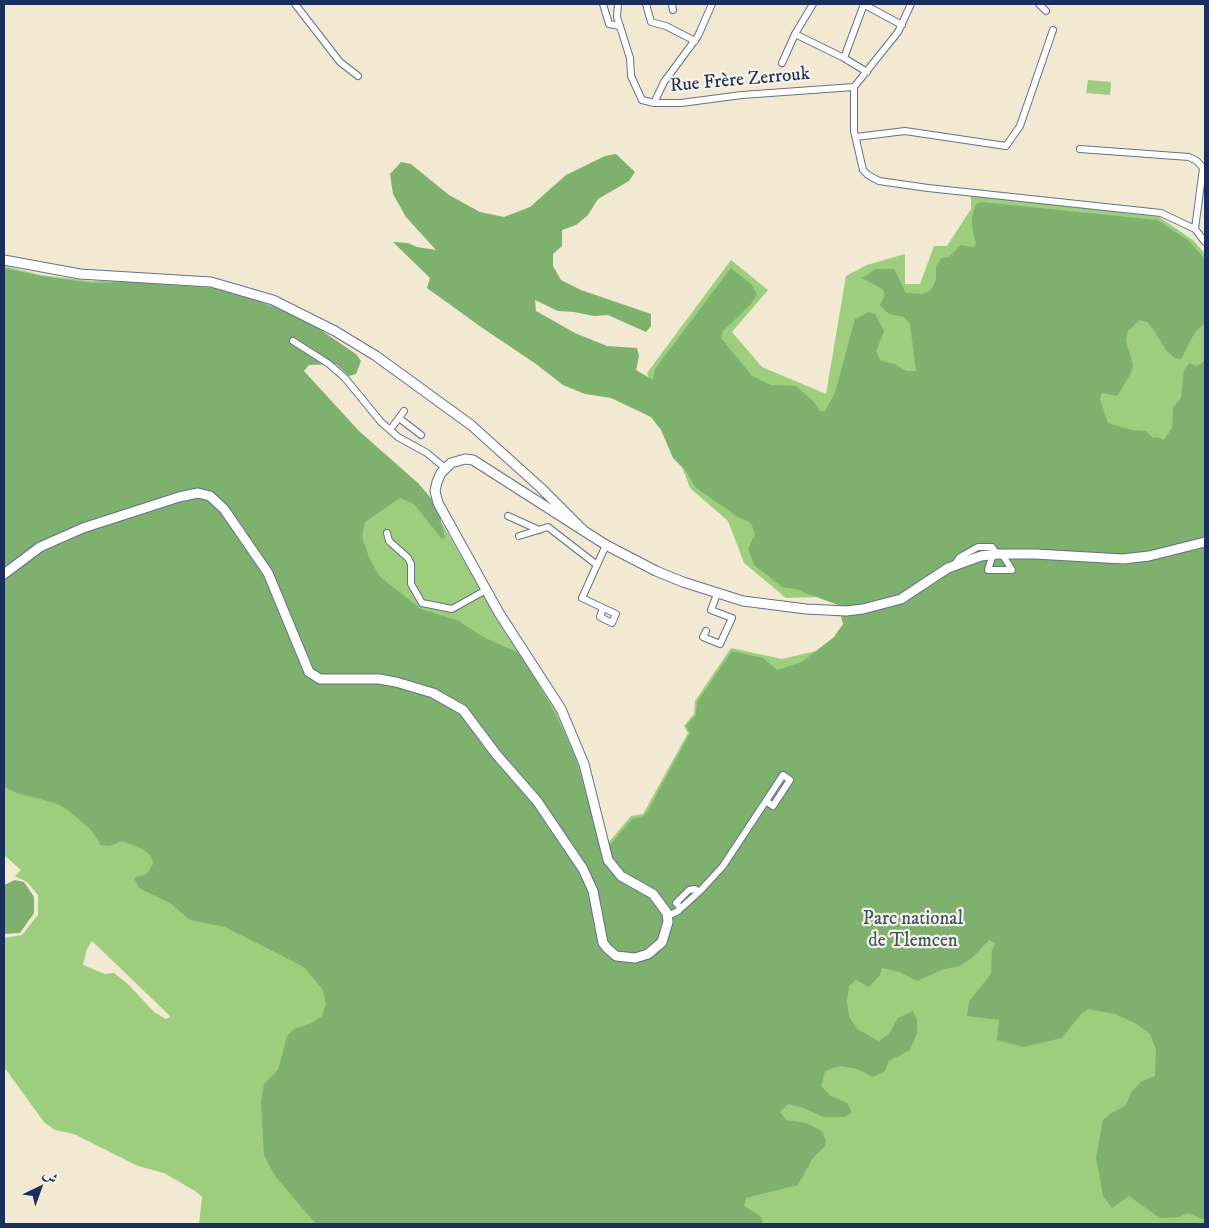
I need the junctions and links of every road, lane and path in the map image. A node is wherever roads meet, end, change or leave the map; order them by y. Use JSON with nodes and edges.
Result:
{"nodes":[{"id":1,"x":295,"y":4,"type":"edge"},
{"id":2,"x":603,"y":4,"type":"edge"},
{"id":3,"x":618,"y":4,"type":"edge"},
{"id":4,"x":646,"y":4,"type":"edge"},
{"id":5,"x":712,"y":4,"type":"edge"},
{"id":6,"x":814,"y":4,"type":"edge"},
{"id":7,"x":863,"y":4,"type":"edge"},
{"id":8,"x":911,"y":4,"type":"edge"},
{"id":9,"x":1040,"y":4,"type":"edge"},
{"id":10,"x":1046,"y":10,"type":"dead end"},
{"id":11,"x":902,"y":25,"type":"junction"},
{"id":12,"x":620,"y":26,"type":"junction"},
{"id":13,"x":1053,"y":30,"type":"dead end"},
{"id":14,"x":795,"y":34,"type":"junction"},
{"id":15,"x":695,"y":41,"type":"junction"},
{"id":16,"x":844,"y":58,"type":"junction"},
{"id":17,"x":782,"y":63,"type":"dead end"},
{"id":18,"x":867,"y":72,"type":"junction"},
{"id":19,"x":358,"y":76,"type":"dead end"},
{"id":20,"x":854,"y":87,"type":"junction"},
{"id":21,"x":654,"y":103,"type":"junction"},
{"id":22,"x":856,"y":137,"type":"junction"},
{"id":23,"x":1080,"y":149,"type":"dead end"},
{"id":24,"x":1195,"y":229,"type":"junction"},
{"id":25,"x":1205,"y":242,"type":"edge"},
{"id":26,"x":4,"y":260,"type":"edge"},
{"id":27,"x":293,"y":341,"type":"dead end"},
{"id":28,"x":404,"y":411,"type":"dead end"},
{"id":29,"x":399,"y":418,"type":"junction"},
{"id":30,"x":390,"y":430,"type":"junction"},
{"id":31,"x":421,"y":435,"type":"dead end"},
{"id":32,"x":445,"y":468,"type":"junction"},
{"id":33,"x":508,"y":516,"type":"dead end"},
{"id":34,"x":539,"y":530,"type":"junction"},
{"id":35,"x":584,"y":531,"type":"junction"},
{"id":36,"x":387,"y":533,"type":"dead end"},
{"id":37,"x":520,"y":536,"type":"dead end"},
{"id":38,"x":1205,"y":542,"type":"edge"},
{"id":39,"x":606,"y":545,"type":"junction"},
{"id":40,"x":597,"y":565,"type":"junction"},
{"id":41,"x":4,"y":574,"type":"edge"},
{"id":42,"x":486,"y":590,"type":"junction"},
{"id":43,"x":717,"y":594,"type":"junction"},
{"id":44,"x":603,"y":608,"type":"dead end"},
{"id":45,"x":706,"y":631,"type":"dead end"},
{"id":46,"x":766,"y":801,"type":"junction"},
{"id":47,"x":668,"y":916,"type":"junction"}],
"edges":[{"from":1,"to":19,"type":"street"},
{"from":2,"to":12,"type":"street"},
{"from":3,"to":12,"type":"street"},
{"from":4,"to":15,"type":"street"},
{"from":5,"to":15,"type":"street","name":"Rue Frère Zerrouk"},
{"from":6,"to":14,"type":"street"},
{"from":7,"to":11,"type":"street"},
{"from":7,"to":16,"type":"street"},
{"from":8,"to":11,"type":"street"},
{"from":9,"to":10,"type":"street"},
{"from":11,"to":18,"type":"street"},
{"from":12,"to":21,"type":"street"},
{"from":13,"to":22,"type":"street"},
{"from":14,"to":16,"type":"street"},
{"from":14,"to":17,"type":"street"},
{"from":15,"to":21,"type":"street","name":"Rue Frère Zerrouk"},
{"from":16,"to":18,"type":"street"},
{"from":18,"to":20,"type":"street"},
{"from":20,"to":21,"type":"street","name":"Rue Frère Zerrouk"},
{"from":20,"to":22,"type":"street"},
{"from":22,"to":24,"type":"street"},
{"from":23,"to":24,"type":"street"},
{"from":24,"to":25,"type":"street"},
{"from":26,"to":35,"type":"main road"},
{"from":27,"to":30,"type":"street"},
{"from":28,"to":29,"type":"street"},
{"from":29,"to":30,"type":"street"},
{"from":29,"to":31,"type":"street"},
{"from":30,"to":32,"type":"street"},
{"from":32,"to":35,"type":"main road"},
{"from":32,"to":42,"type":"main road"},
{"from":33,"to":34,"type":"street"},
{"from":34,"to":37,"type":"street"},
{"from":34,"to":40,"type":"street"},
{"from":35,"to":39,"type":"main road"},
{"from":36,"to":42,"type":"street"},
{"from":38,"to":43,"type":"main road"},
{"from":39,"to":40,"type":"street"},
{"from":39,"to":43,"type":"main road"},
{"from":40,"to":44,"type":"street"},
{"from":41,"to":47,"type":"main road"},
{"from":42,"to":47,"type":"main road"},
{"from":43,"to":45,"type":"street"},
{"from":46,"to":46,"type":"street"},
{"from":46,"to":47,"type":"street"}]}
